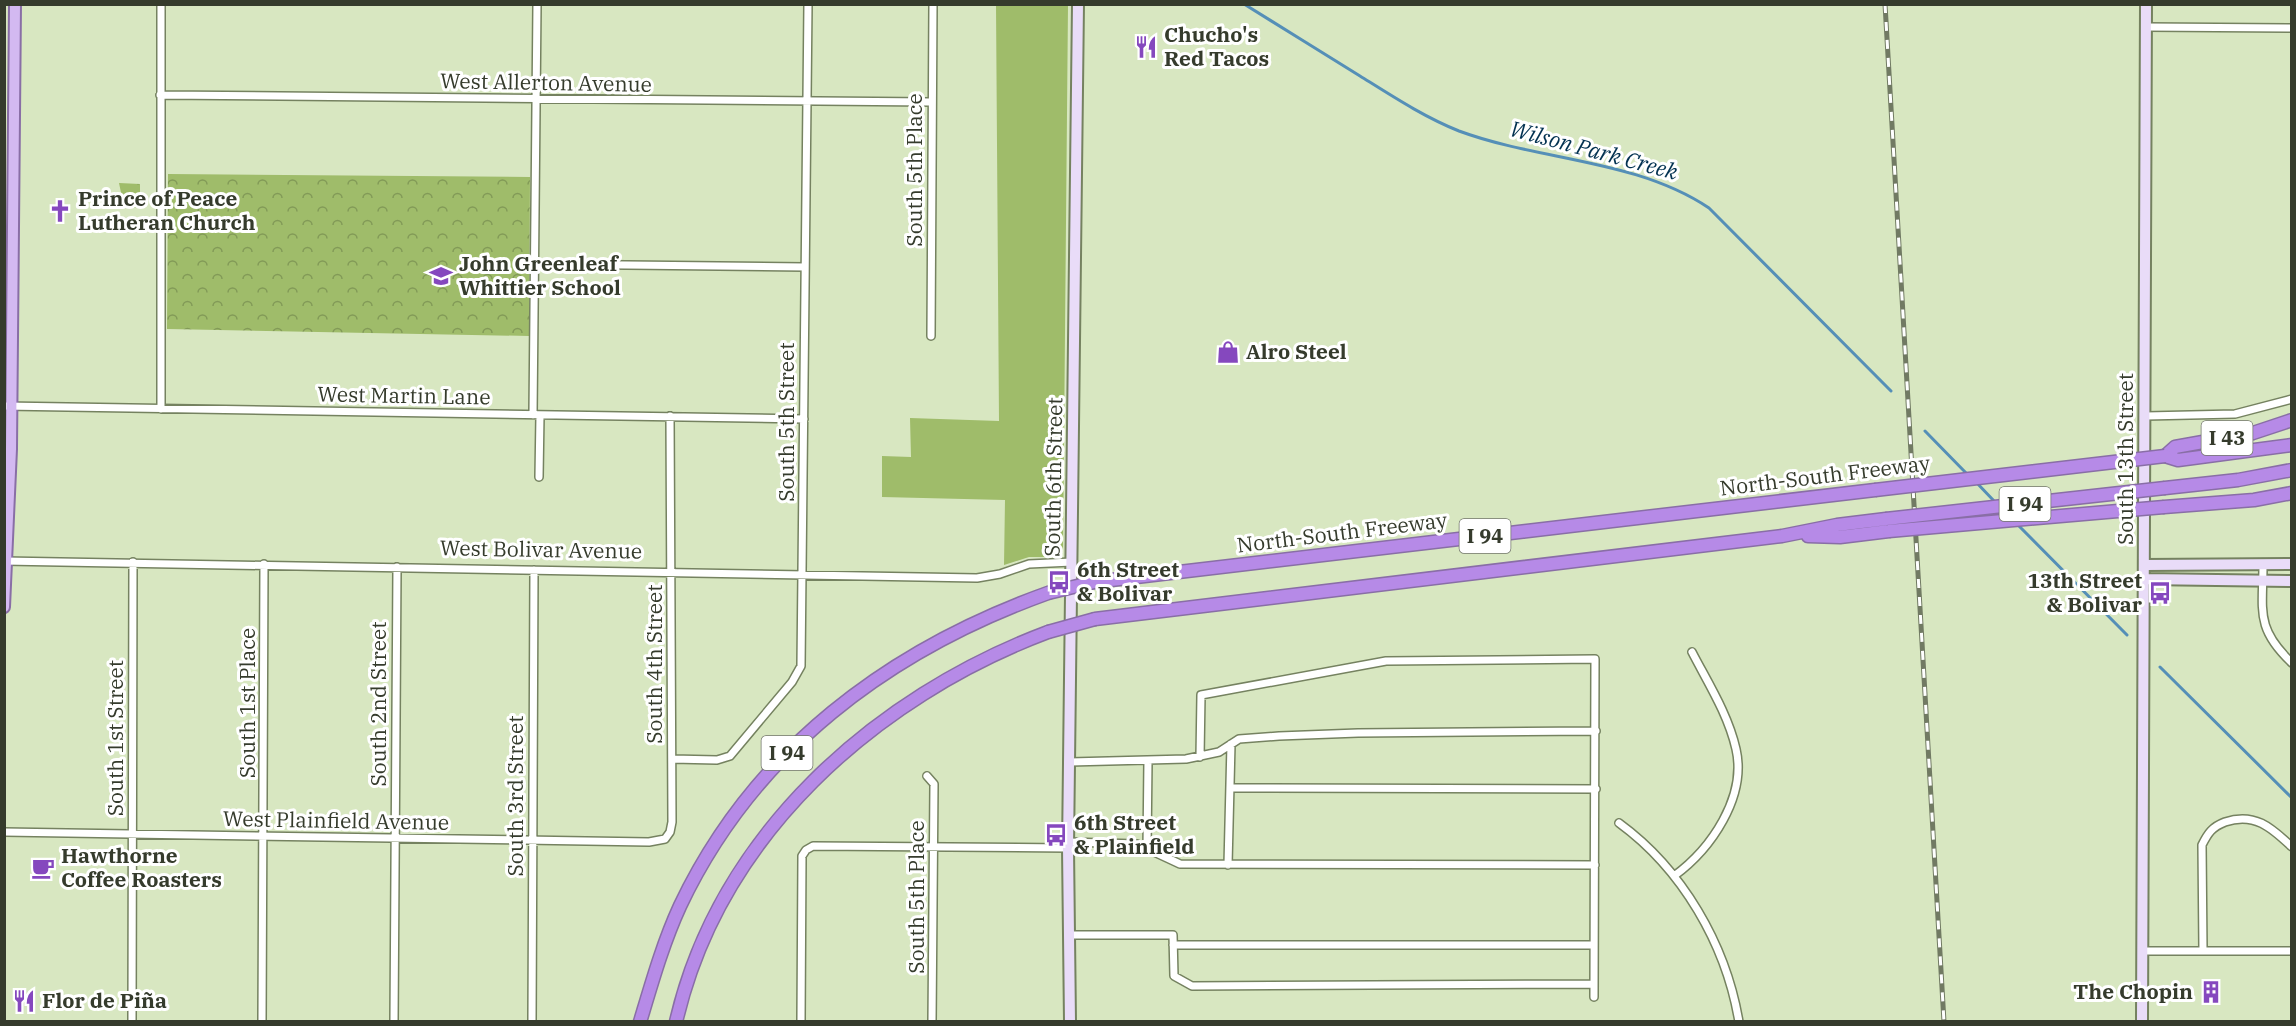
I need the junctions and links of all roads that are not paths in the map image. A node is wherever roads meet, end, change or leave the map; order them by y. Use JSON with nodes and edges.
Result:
{"nodes":[{"id":1,"x":15,"y":4,"type":"edge"},
{"id":2,"x":161,"y":4,"type":"edge"},
{"id":3,"x":537,"y":4,"type":"edge"},
{"id":4,"x":808,"y":4,"type":"edge"},
{"id":5,"x":933,"y":4,"type":"edge"},
{"id":6,"x":1078,"y":4,"type":"edge"},
{"id":7,"x":2146,"y":4,"type":"edge"},
{"id":8,"x":2146,"y":27,"type":"junction"},
{"id":9,"x":2292,"y":28,"type":"edge"},
{"id":10,"x":160,"y":95,"type":"junction"},
{"id":11,"x":537,"y":100,"type":"junction"},
{"id":12,"x":807,"y":102,"type":"junction"},
{"id":13,"x":931,"y":102,"type":"junction"},
{"id":14,"x":9,"y":249,"type":"edge"},
{"id":15,"x":535,"y":264,"type":"junction"},
{"id":16,"x":805,"y":267,"type":"junction"},
{"id":17,"x":931,"y":336,"type":"dead end"},
{"id":18,"x":2292,"y":399,"type":"edge"},
{"id":19,"x":8,"y":406,"type":"edge"},
{"id":20,"x":161,"y":409,"type":"junction"},
{"id":21,"x":537,"y":415,"type":"junction"},
{"id":22,"x":670,"y":416,"type":"junction"},
{"id":23,"x":2146,"y":416,"type":"junction"},
{"id":24,"x":804,"y":419,"type":"junction"},
{"id":25,"x":2292,"y":420,"type":"edge"},
{"id":26,"x":2292,"y":440,"type":"edge"},
{"id":27,"x":2292,"y":445,"type":"edge"},
{"id":28,"x":2250,"y":451,"type":"junction"},
{"id":29,"x":2165,"y":456,"type":"junction"},
{"id":30,"x":2292,"y":470,"type":"edge"},
{"id":31,"x":539,"y":477,"type":"dead end"},
{"id":32,"x":2292,"y":493,"type":"edge"},
{"id":33,"x":1887,"y":525,"type":"junction"},
{"id":34,"x":5,"y":561,"type":"edge"},
{"id":35,"x":133,"y":562,"type":"junction"},
{"id":36,"x":1072,"y":562,"type":"junction"},
{"id":37,"x":264,"y":564,"type":"junction"},
{"id":38,"x":2264,"y":564,"type":"junction"},
{"id":39,"x":2292,"y":564,"type":"edge"},
{"id":40,"x":2145,"y":565,"type":"junction"},
{"id":41,"x":2212,"y":565,"type":"junction"},
{"id":42,"x":397,"y":567,"type":"junction"},
{"id":43,"x":534,"y":570,"type":"junction"},
{"id":44,"x":672,"y":571,"type":"junction"},
{"id":45,"x":803,"y":574,"type":"junction"},
{"id":46,"x":2145,"y":579,"type":"junction"},
{"id":47,"x":2212,"y":580,"type":"junction"},
{"id":48,"x":2263,"y":580,"type":"junction"},
{"id":49,"x":2292,"y":581,"type":"edge"},
{"id":50,"x":4,"y":607,"type":"edge"},
{"id":51,"x":1692,"y":652,"type":"dead end"},
{"id":52,"x":2292,"y":663,"type":"edge"},
{"id":53,"x":1596,"y":731,"type":"junction"},
{"id":54,"x":1231,"y":744,"type":"junction"},
{"id":55,"x":1200,"y":757,"type":"junction"},
{"id":56,"x":672,"y":759,"type":"junction"},
{"id":57,"x":1148,"y":760,"type":"junction"},
{"id":58,"x":1070,"y":762,"type":"junction"},
{"id":59,"x":927,"y":776,"type":"dead end"},
{"id":60,"x":1230,"y":788,"type":"junction"},
{"id":61,"x":1596,"y":789,"type":"junction"},
{"id":62,"x":1619,"y":823,"type":"dead end"},
{"id":63,"x":4,"y":832,"type":"edge"},
{"id":64,"x":132,"y":834,"type":"junction"},
{"id":65,"x":264,"y":836,"type":"junction"},
{"id":66,"x":395,"y":838,"type":"junction"},
{"id":67,"x":665,"y":839,"type":"joint"},
{"id":68,"x":532,"y":840,"type":"junction"},
{"id":69,"x":1069,"y":845,"type":"junction"},
{"id":70,"x":934,"y":846,"type":"junction"},
{"id":71,"x":2292,"y":847,"type":"edge"},
{"id":72,"x":1148,"y":849,"type":"junction"},
{"id":73,"x":1228,"y":865,"type":"junction"},
{"id":74,"x":1595,"y":865,"type":"junction"},
{"id":75,"x":1674,"y":876,"type":"junction"},
{"id":76,"x":1069,"y":935,"type":"junction"},
{"id":77,"x":1173,"y":945,"type":"junction"},
{"id":78,"x":1594,"y":945,"type":"junction"},
{"id":79,"x":2144,"y":951,"type":"junction"},
{"id":80,"x":2203,"y":951,"type":"junction"},
{"id":81,"x":2292,"y":951,"type":"edge"},
{"id":82,"x":1594,"y":984,"type":"junction"},
{"id":83,"x":1594,"y":997,"type":"dead end"},
{"id":84,"x":132,"y":1022,"type":"edge"},
{"id":85,"x":262,"y":1022,"type":"edge"},
{"id":86,"x":394,"y":1022,"type":"edge"},
{"id":87,"x":532,"y":1022,"type":"edge"},
{"id":88,"x":640,"y":1022,"type":"edge"},
{"id":89,"x":676,"y":1022,"type":"edge"},
{"id":90,"x":801,"y":1022,"type":"edge"},
{"id":91,"x":932,"y":1022,"type":"edge"},
{"id":92,"x":1070,"y":1022,"type":"edge"},
{"id":93,"x":1739,"y":1022,"type":"edge"},
{"id":94,"x":2142,"y":1022,"type":"edge"}],
"edges":[{"from":1,"to":14,"type":"main road"},
{"from":2,"to":10,"type":"street"},
{"from":3,"to":11,"type":"street"},
{"from":4,"to":12,"type":"street","name":"South 5th Street"},
{"from":5,"to":13,"type":"street","name":"South 5th Place"},
{"from":6,"to":36,"type":"street","name":"South 6th Street"},
{"from":7,"to":8,"type":"street","name":"South 13th Street"},
{"from":8,"to":9,"type":"street"},
{"from":8,"to":23,"type":"street","name":"South 13th Street"},
{"from":10,"to":11,"type":"street","name":"West Allerton Avenue"},
{"from":10,"to":20,"type":"street"},
{"from":11,"to":12,"type":"street","name":"West Allerton Avenue"},
{"from":11,"to":15,"type":"street"},
{"from":12,"to":13,"type":"street","name":"West Allerton Avenue"},
{"from":12,"to":16,"type":"street","name":"South 5th Street"},
{"from":13,"to":17,"type":"street","name":"South 5th Place"},
{"from":14,"to":19,"type":"main road"},
{"from":15,"to":16,"type":"street"},
{"from":15,"to":21,"type":"street"},
{"from":16,"to":24,"type":"street","name":"South 5th Street"},
{"from":18,"to":23,"type":"street"},
{"from":19,"to":20,"type":"street","name":"West Martin Lane"},
{"from":19,"to":34,"type":"main road"},
{"from":20,"to":21,"type":"street","name":"West Martin Lane"},
{"from":21,"to":22,"type":"street","name":"West Martin Lane"},
{"from":21,"to":31,"type":"street"},
{"from":22,"to":24,"type":"street","name":"West Martin Lane"},
{"from":22,"to":44,"type":"street","name":"South 4th Street"},
{"from":23,"to":40,"type":"street","name":"South 13th Street"},
{"from":24,"to":45,"type":"street","name":"South 5th Street"},
{"from":25,"to":29,"type":"highway","number":"I 43"},
{"from":26,"to":28,"type":"highway"},
{"from":27,"to":28,"type":"highway","name":"North-South Freeway","number":"I 94"},
{"from":28,"to":29,"type":"highway","name":"North-South Freeway","number":"I 94"},
{"from":29,"to":88,"type":"highway","name":"North-South Freeway","number":"I 94","bridge":true},
{"from":30,"to":33,"type":"highway","number":"I 94","bridge":true},
{"from":32,"to":33,"type":"highway","bridge":true},
{"from":33,"to":89,"type":"highway","number":"I 94","bridge":true},
{"from":34,"to":35,"type":"street","name":"West Bolivar Avenue"},
{"from":34,"to":50,"type":"main road"},
{"from":35,"to":37,"type":"street","name":"West Bolivar Avenue"},
{"from":35,"to":64,"type":"street","name":"South 1st Street"},
{"from":36,"to":45,"type":"street","name":"West Bolivar Avenue"},
{"from":36,"to":58,"type":"street","name":"South 6th Street"},
{"from":37,"to":42,"type":"street","name":"West Bolivar Avenue"},
{"from":37,"to":65,"type":"street","name":"South 1st Place"},
{"from":38,"to":39,"type":"street"},
{"from":38,"to":41,"type":"street"},
{"from":38,"to":48,"type":"street"},
{"from":40,"to":41,"type":"street"},
{"from":40,"to":46,"type":"street","name":"South 13th Street"},
{"from":41,"to":47,"type":"street"},
{"from":42,"to":43,"type":"street","name":"West Bolivar Avenue"},
{"from":42,"to":66,"type":"street","name":"South 2nd Street"},
{"from":43,"to":44,"type":"street","name":"West Bolivar Avenue"},
{"from":43,"to":68,"type":"street","name":"South 3rd Street"},
{"from":44,"to":45,"type":"street","name":"West Bolivar Avenue"},
{"from":44,"to":56,"type":"street","name":"South 4th Street"},
{"from":45,"to":56,"type":"street","name":"South 5th Street"},
{"from":46,"to":47,"type":"street"},
{"from":46,"to":79,"type":"street","name":"South 13th Street"},
{"from":47,"to":48,"type":"street"},
{"from":48,"to":49,"type":"street"},
{"from":48,"to":52,"type":"street"},
{"from":51,"to":75,"type":"street"},
{"from":53,"to":54,"type":"street"},
{"from":53,"to":55,"type":"street"},
{"from":53,"to":61,"type":"street"},
{"from":54,"to":55,"type":"street"},
{"from":54,"to":60,"type":"street"},
{"from":55,"to":57,"type":"street"},
{"from":56,"to":67,"type":"street","name":"South 4th Street"},
{"from":57,"to":58,"type":"street"},
{"from":57,"to":72,"type":"street"},
{"from":58,"to":69,"type":"street","name":"South 6th Street"},
{"from":59,"to":70,"type":"street","name":"South 5th Place"},
{"from":60,"to":61,"type":"street"},
{"from":60,"to":73,"type":"street"},
{"from":61,"to":74,"type":"street"},
{"from":62,"to":75,"type":"street"},
{"from":63,"to":64,"type":"street","name":"West Plainfield Avenue"},
{"from":64,"to":65,"type":"street","name":"West Plainfield Avenue"},
{"from":64,"to":84,"type":"street","name":"South 1st Street"},
{"from":65,"to":66,"type":"street","name":"West Plainfield Avenue"},
{"from":65,"to":85,"type":"street","name":"South 1st Place"},
{"from":66,"to":68,"type":"street","name":"West Plainfield Avenue"},
{"from":66,"to":86,"type":"street","name":"South 2nd Street"},
{"from":67,"to":68,"type":"street","name":"West Plainfield Avenue"},
{"from":68,"to":87,"type":"street","name":"South 3rd Street"},
{"from":69,"to":70,"type":"street"},
{"from":69,"to":72,"type":"street"},
{"from":69,"to":76,"type":"street","name":"South 6th Street"},
{"from":70,"to":90,"type":"street"},
{"from":70,"to":91,"type":"street","name":"South 5th Place"},
{"from":71,"to":80,"type":"street"},
{"from":72,"to":73,"type":"street"},
{"from":73,"to":74,"type":"street"},
{"from":74,"to":78,"type":"street"},
{"from":75,"to":93,"type":"street"},
{"from":76,"to":77,"type":"street"},
{"from":76,"to":92,"type":"street","name":"South 6th Street"},
{"from":77,"to":78,"type":"street"},
{"from":77,"to":82,"type":"street"},
{"from":78,"to":82,"type":"street"},
{"from":79,"to":80,"type":"street"},
{"from":79,"to":94,"type":"street","name":"South 13th Street"},
{"from":80,"to":81,"type":"street"},
{"from":82,"to":83,"type":"street"}]}
